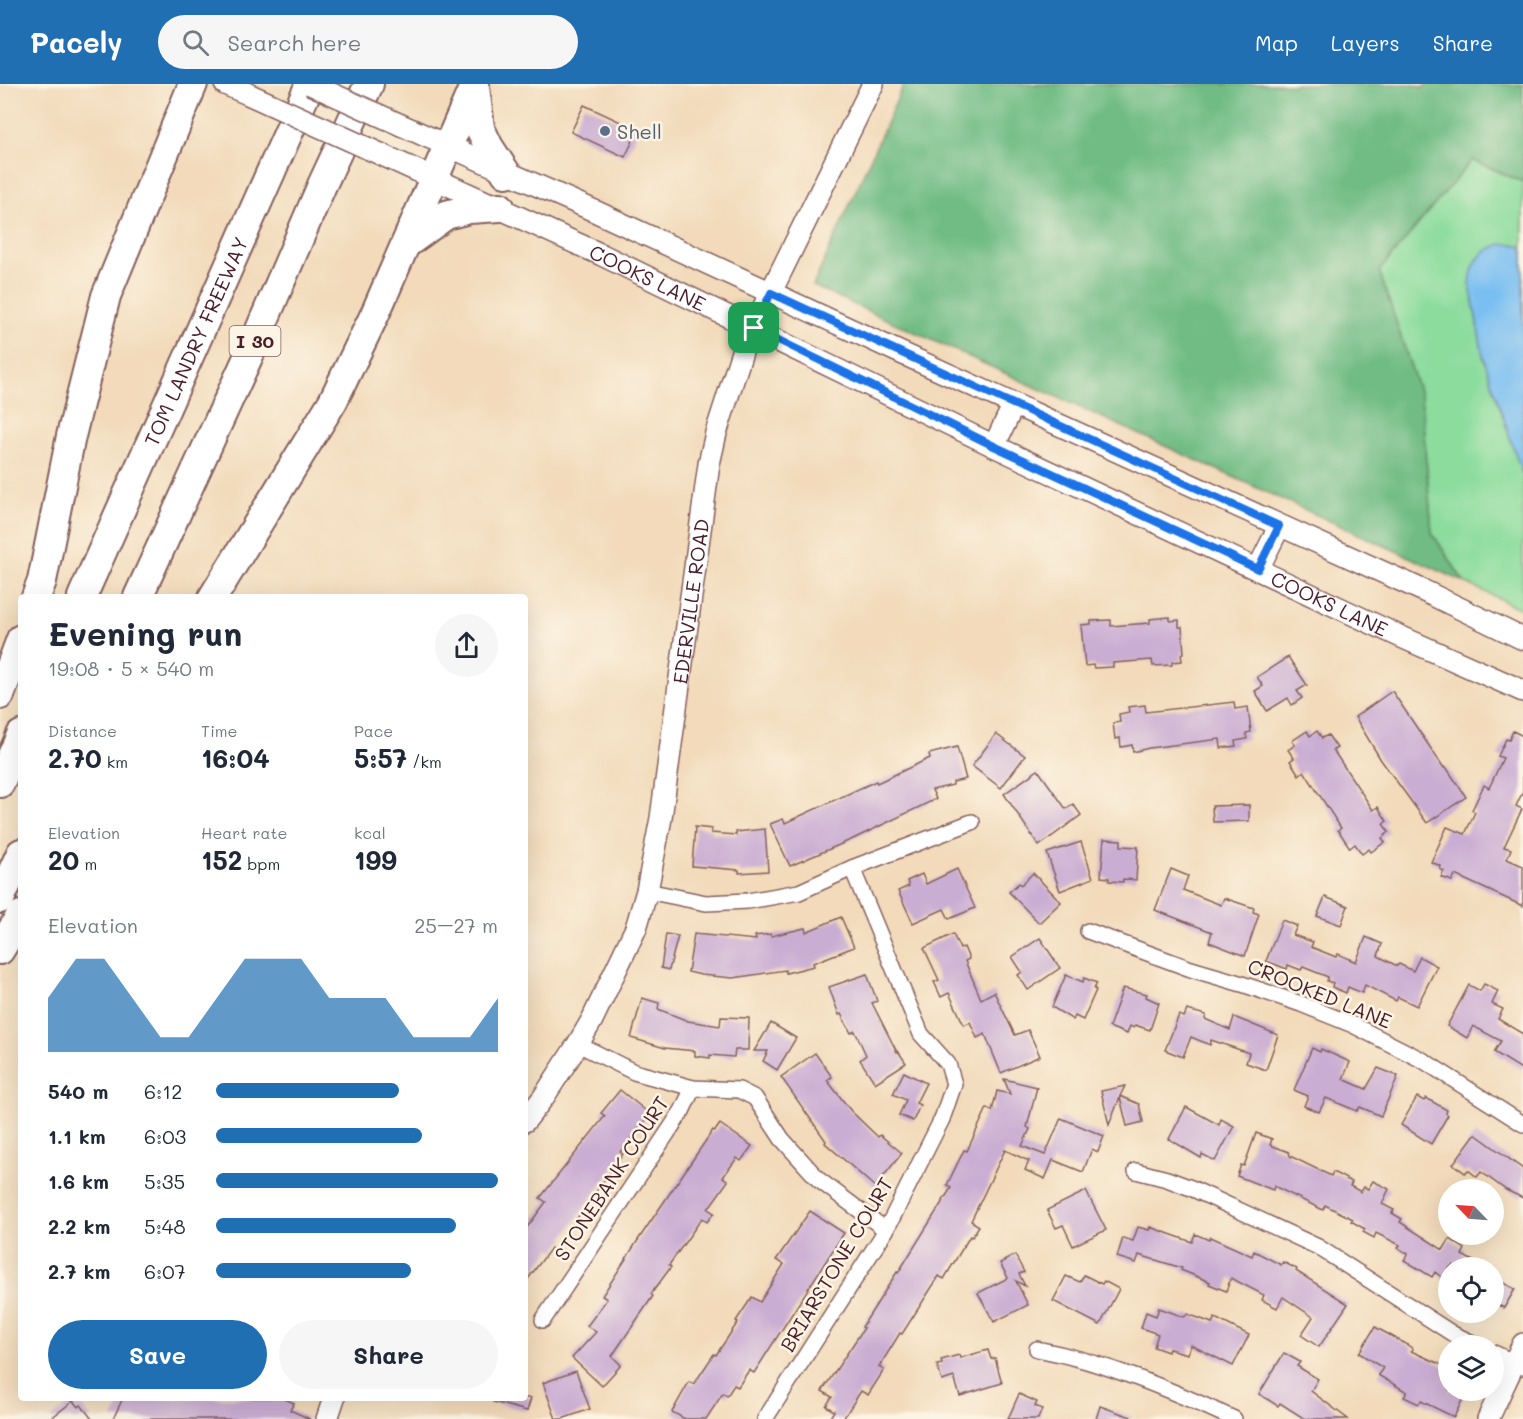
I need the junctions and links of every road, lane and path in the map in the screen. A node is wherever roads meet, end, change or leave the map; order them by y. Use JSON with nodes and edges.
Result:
{"nodes":[{"id":1,"x":170,"y":84,"type":"edge"},
{"id":2,"x":193,"y":84,"type":"edge"},
{"id":3,"x":225,"y":84,"type":"edge"},
{"id":4,"x":310,"y":84,"type":"edge"},
{"id":5,"x":369,"y":84,"type":"edge"},
{"id":6,"x":475,"y":84,"type":"edge"},
{"id":7,"x":873,"y":84,"type":"edge"},
{"id":8,"x":176,"y":124,"type":"junction"},
{"id":9,"x":447,"y":147,"type":"junction"},
{"id":10,"x":506,"y":173,"type":"junction"},
{"id":11,"x":434,"y":178,"type":"junction"},
{"id":12,"x":500,"y":207,"type":"junction"},
{"id":13,"x":404,"y":245,"type":"junction"},
{"id":14,"x":771,"y":293,"type":"junction"},
{"id":15,"x":754,"y":328,"type":"junction"},
{"id":16,"x":1014,"y":404,"type":"junction"},
{"id":17,"x":994,"y":446,"type":"junction"},
{"id":18,"x":1279,"y":526,"type":"junction"},
{"id":19,"x":1258,"y":569,"type":"junction"},
{"id":20,"x":37,"y":594,"type":"edge"},
{"id":21,"x":83,"y":594,"type":"edge"},
{"id":22,"x":139,"y":594,"type":"edge"},
{"id":23,"x":215,"y":594,"type":"edge"},
{"id":24,"x":1523,"y":639,"type":"edge"},
{"id":25,"x":18,"y":647,"type":"edge"},
{"id":26,"x":1523,"y":691,"type":"edge"},
{"id":27,"x":0,"y":695,"type":"edge"},
{"id":28,"x":18,"y":742,"type":"edge"},
{"id":29,"x":0,"y":783,"type":"edge"},
{"id":30,"x":972,"y":822,"type":"dead end"},
{"id":31,"x":18,"y":860,"type":"edge"},
{"id":32,"x":852,"y":868,"type":"junction"},
{"id":33,"x":647,"y":891,"type":"junction"},
{"id":34,"x":0,"y":899,"type":"edge"},
{"id":35,"x":18,"y":920,"type":"edge"},
{"id":36,"x":1088,"y":931,"type":"dead end"},
{"id":37,"x":0,"y":950,"type":"edge"},
{"id":38,"x":579,"y":1044,"type":"junction"},
{"id":39,"x":693,"y":1088,"type":"junction"},
{"id":40,"x":528,"y":1117,"type":"edge"},
{"id":41,"x":1523,"y":1124,"type":"edge"},
{"id":42,"x":1136,"y":1171,"type":"dead end"},
{"id":43,"x":886,"y":1230,"type":"junction"},
{"id":44,"x":543,"y":1320,"type":"dead end"},
{"id":45,"x":1455,"y":1335,"type":"edge"},
{"id":46,"x":1037,"y":1349,"type":"dead end"},
{"id":47,"x":1504,"y":1355,"type":"edge"},
{"id":48,"x":1520,"y":1358,"type":"edge"},
{"id":49,"x":333,"y":1401,"type":"edge"},
{"id":50,"x":327,"y":1419,"type":"edge"},
{"id":51,"x":765,"y":1419,"type":"edge"},
{"id":52,"x":1234,"y":1419,"type":"edge"},
{"id":53,"x":1488,"y":1419,"type":"edge"}],
"edges":[{"from":1,"to":8,"type":"highway"},
{"from":2,"to":8,"type":"highway"},
{"from":3,"to":11,"type":"main road","name":"COOKS LANE","bridge":true},
{"from":4,"to":9,"type":"main road","name":"COOKS LANE","bridge":true},
{"from":4,"to":21,"type":"highway","name":"TOM LANDRY FREEWAY","number":"I 30"},
{"from":5,"to":22,"type":"highway","number":"I 30"},
{"from":6,"to":9,"type":"highway"},
{"from":6,"to":10,"type":"highway"},
{"from":7,"to":14,"type":"main road","name":"EDERVILLE ROAD"},
{"from":8,"to":20,"type":"highway"},
{"from":9,"to":10,"type":"main road","name":"COOKS LANE"},
{"from":9,"to":11,"type":"highway"},
{"from":10,"to":14,"type":"main road","name":"COOKS LANE"},
{"from":11,"to":12,"type":"main road","name":"COOKS LANE"},
{"from":11,"to":13,"type":"highway"},
{"from":12,"to":13,"type":"highway"},
{"from":12,"to":15,"type":"main road","name":"COOKS LANE"},
{"from":13,"to":23,"type":"highway"},
{"from":14,"to":15,"type":"main road","name":"EDERVILLE ROAD"},
{"from":14,"to":16,"type":"main road","name":"COOKS LANE"},
{"from":15,"to":17,"type":"main road","name":"COOKS LANE"},
{"from":15,"to":33,"type":"main road","name":"EDERVILLE ROAD"},
{"from":16,"to":17,"type":"main road"},
{"from":16,"to":18,"type":"main road","name":"COOKS LANE"},
{"from":17,"to":19,"type":"main road","name":"COOKS LANE"},
{"from":18,"to":19,"type":"main road"},
{"from":18,"to":24,"type":"main road","name":"COOKS LANE"},
{"from":19,"to":26,"type":"main road","name":"COOKS LANE"},
{"from":25,"to":27,"type":"highway"},
{"from":28,"to":29,"type":"highway"},
{"from":30,"to":32,"type":"street"},
{"from":31,"to":34,"type":"highway"},
{"from":32,"to":33,"type":"street"},
{"from":32,"to":43,"type":"street","name":"BRIARSTONE COURT"},
{"from":33,"to":38,"type":"main road","name":"EDERVILLE ROAD"},
{"from":35,"to":37,"type":"highway"},
{"from":36,"to":41,"type":"street","name":"CROOKED LANE"},
{"from":38,"to":39,"type":"street"},
{"from":38,"to":40,"type":"main road","name":"EDERVILLE ROAD"},
{"from":39,"to":43,"type":"street"},
{"from":39,"to":44,"type":"street","name":"STONEBANK COURT"},
{"from":42,"to":45,"type":"street"},
{"from":43,"to":51,"type":"street","name":"BRIARSTONE COURT"},
{"from":46,"to":52,"type":"street"},
{"from":47,"to":48,"type":"street"},
{"from":48,"to":53,"type":"main road"},
{"from":49,"to":50,"type":"main road"}]}
